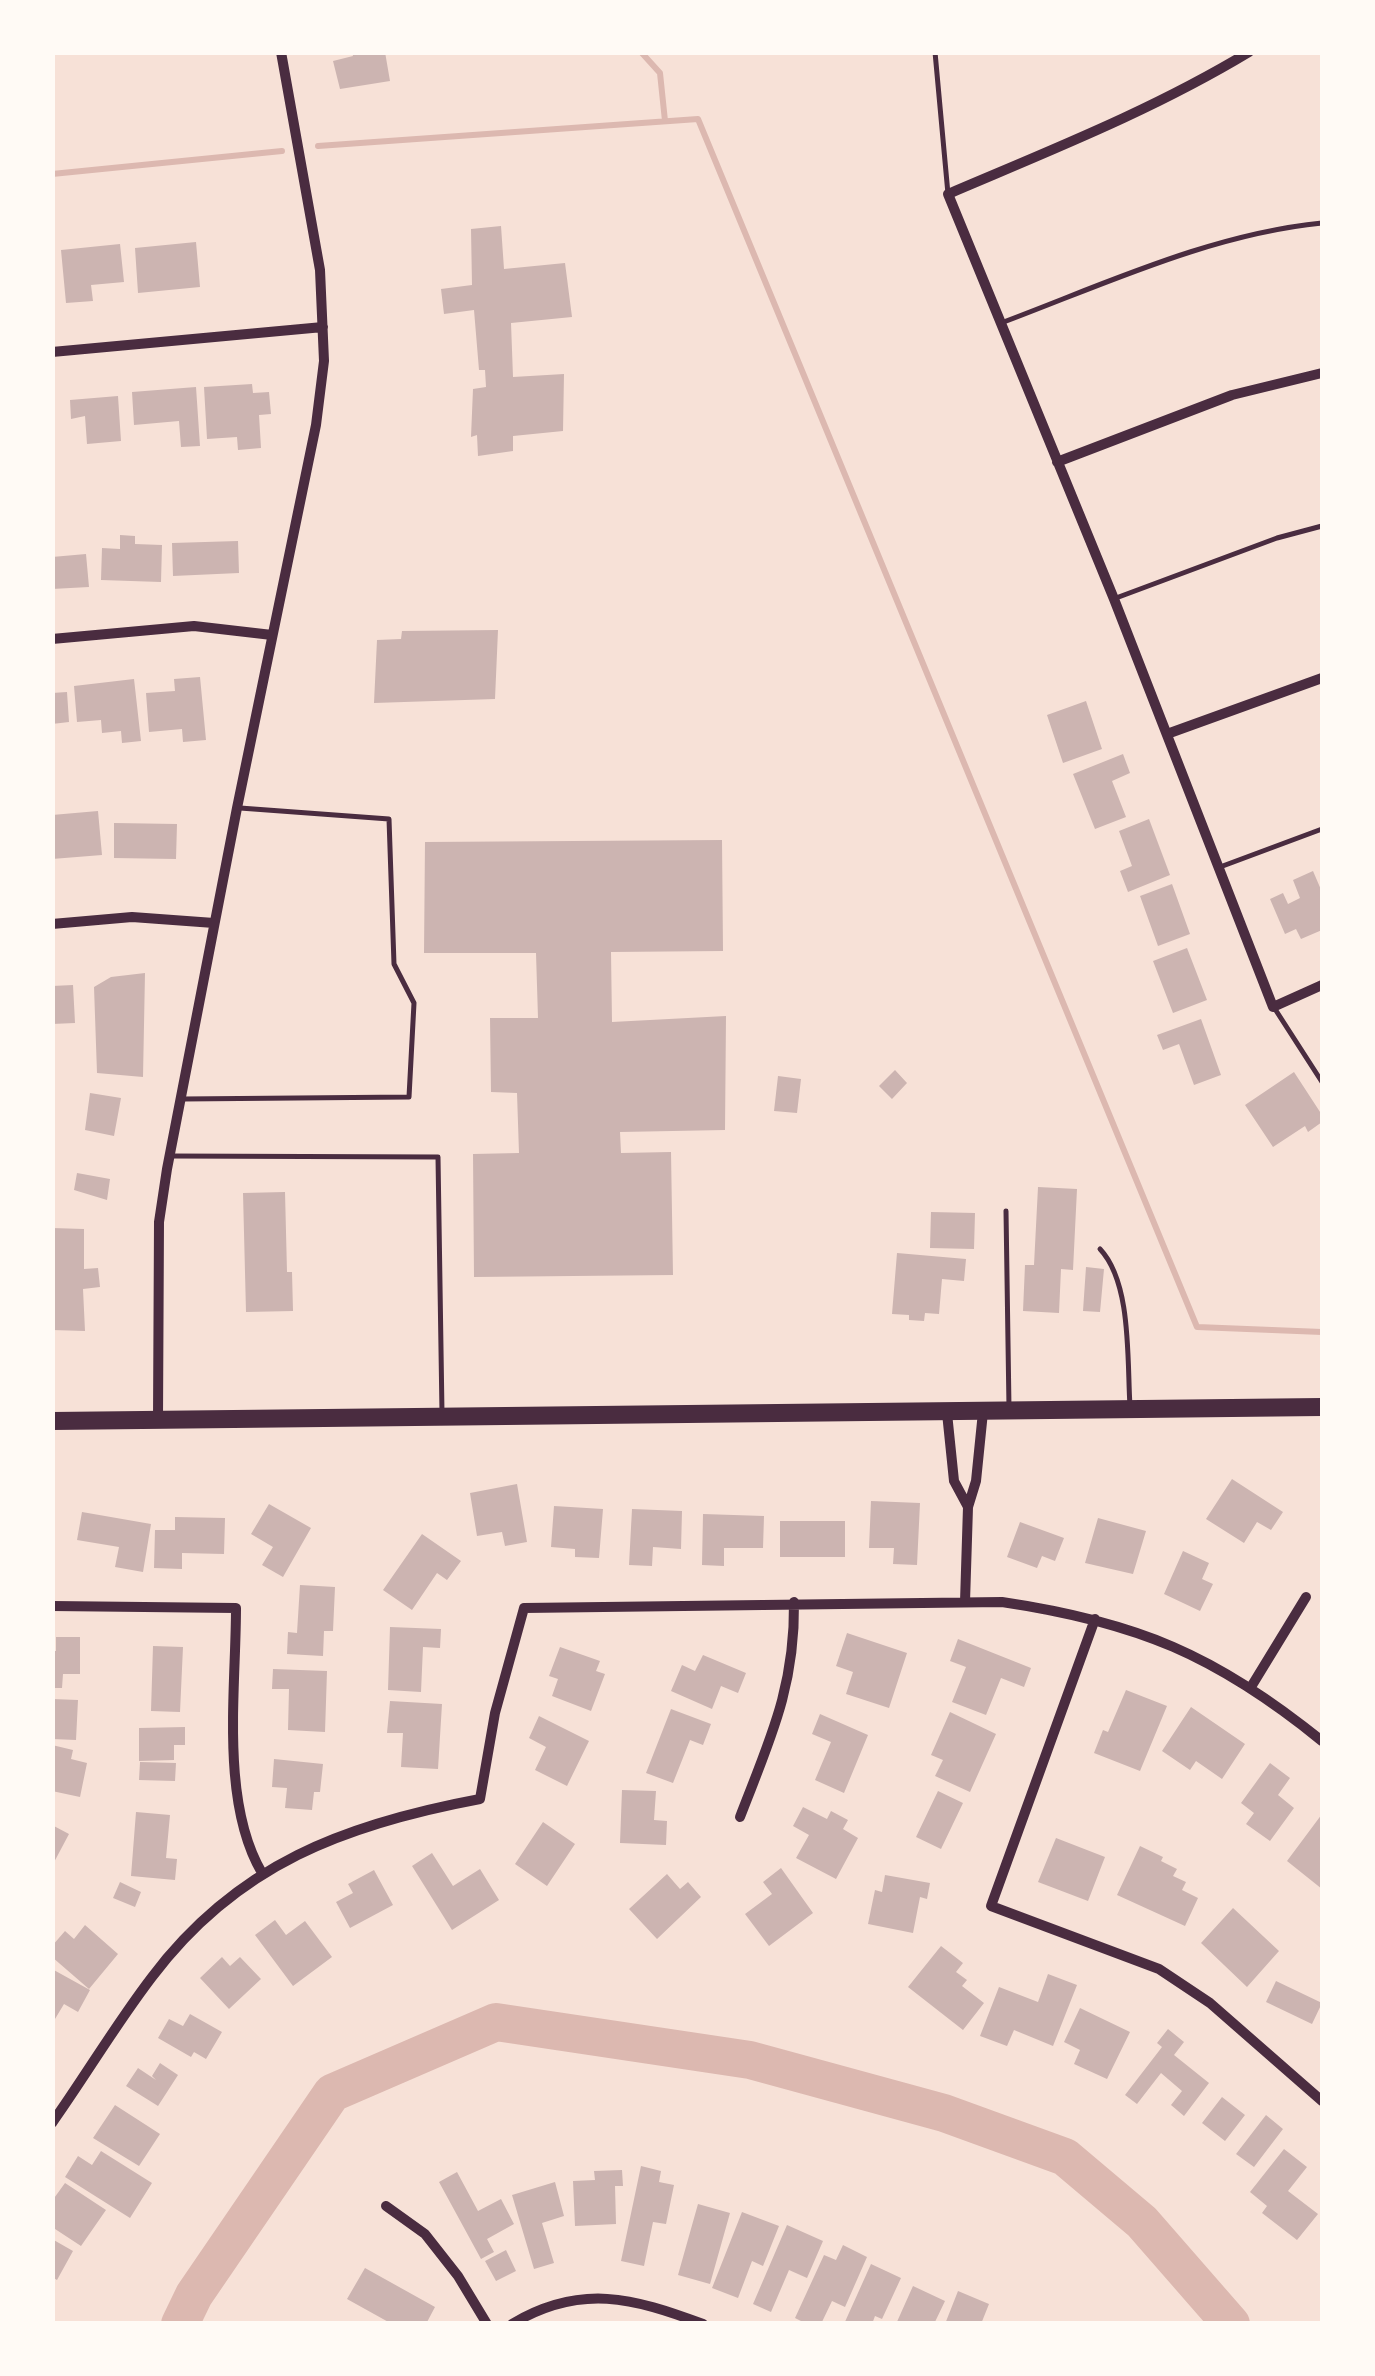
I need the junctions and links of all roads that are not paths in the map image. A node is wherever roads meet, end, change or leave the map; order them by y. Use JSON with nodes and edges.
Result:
{"nodes":[{"id":1,"x":281,"y":52,"type":"edge"},
{"id":2,"x":935,"y":52,"type":"edge"},
{"id":3,"x":1249,"y":52,"type":"edge"},
{"id":4,"x":948,"y":194,"type":"junction"},
{"id":5,"x":1322,"y":223,"type":"edge"},
{"id":6,"x":1001,"y":323,"type":"junction"},
{"id":7,"x":323,"y":327,"type":"junction"},
{"id":8,"x":52,"y":352,"type":"edge"},
{"id":9,"x":1322,"y":373,"type":"edge"},
{"id":10,"x":1057,"y":462,"type":"junction"},
{"id":11,"x":1322,"y":526,"type":"edge"},
{"id":12,"x":1114,"y":598,"type":"junction"},
{"id":13,"x":272,"y":635,"type":"junction"},
{"id":14,"x":52,"y":640,"type":"edge"},
{"id":15,"x":1322,"y":678,"type":"edge"},
{"id":16,"x":1167,"y":734,"type":"junction"},
{"id":17,"x":237,"y":808,"type":"junction"},
{"id":18,"x":1322,"y":829,"type":"edge"},
{"id":19,"x":1220,"y":866,"type":"junction"},
{"id":20,"x":214,"y":923,"type":"junction"},
{"id":21,"x":52,"y":924,"type":"edge"},
{"id":22,"x":1322,"y":985,"type":"edge"},
{"id":23,"x":1273,"y":1007,"type":"junction"},
{"id":24,"x":1322,"y":1082,"type":"edge"},
{"id":25,"x":180,"y":1099,"type":"junction"},
{"id":26,"x":170,"y":1156,"type":"junction"},
{"id":27,"x":1006,"y":1211,"type":"dead end"},
{"id":28,"x":1100,"y":1248,"type":"dead end"},
{"id":29,"x":1322,"y":1407,"type":"edge"},
{"id":30,"x":1131,"y":1409,"type":"junction"},
{"id":31,"x":984,"y":1412,"type":"junction"},
{"id":32,"x":1009,"y":1412,"type":"junction"},
{"id":33,"x":947,"y":1413,"type":"junction"},
{"id":34,"x":442,"y":1416,"type":"junction"},
{"id":35,"x":158,"y":1418,"type":"junction"},
{"id":36,"x":52,"y":1421,"type":"edge"},
{"id":37,"x":968,"y":1506,"type":"junction"},
{"id":38,"x":1306,"y":1597,"type":"dead end"},
{"id":39,"x":794,"y":1602,"type":"junction"},
{"id":40,"x":964,"y":1602,"type":"junction"},
{"id":41,"x":52,"y":1606,"type":"edge"},
{"id":42,"x":1095,"y":1619,"type":"junction"},
{"id":43,"x":1251,"y":1687,"type":"junction"},
{"id":44,"x":1322,"y":1741,"type":"edge"},
{"id":45,"x":740,"y":1816,"type":"dead end"},
{"id":46,"x":262,"y":1873,"type":"junction"},
{"id":47,"x":1322,"y":2101,"type":"edge"},
{"id":48,"x":52,"y":2123,"type":"edge"},
{"id":49,"x":386,"y":2206,"type":"dead end"},
{"id":50,"x":487,"y":2324,"type":"edge"},
{"id":51,"x":512,"y":2324,"type":"edge"},
{"id":52,"x":703,"y":2324,"type":"edge"}],
"edges":[{"from":1,"to":7,"type":"street"},
{"from":2,"to":4,"type":"lane"},
{"from":3,"to":4,"type":"street"},
{"from":4,"to":6,"type":"street"},
{"from":5,"to":6,"type":"lane"},
{"from":6,"to":10,"type":"street"},
{"from":7,"to":8,"type":"street"},
{"from":7,"to":13,"type":"street"},
{"from":9,"to":10,"type":"street"},
{"from":10,"to":12,"type":"street"},
{"from":11,"to":12,"type":"lane"},
{"from":12,"to":16,"type":"street"},
{"from":13,"to":14,"type":"street"},
{"from":13,"to":17,"type":"street"},
{"from":15,"to":16,"type":"street"},
{"from":16,"to":19,"type":"street"},
{"from":17,"to":20,"type":"street"},
{"from":17,"to":25,"type":"lane"},
{"from":18,"to":19,"type":"lane"},
{"from":19,"to":23,"type":"street"},
{"from":20,"to":21,"type":"street"},
{"from":20,"to":25,"type":"street"},
{"from":22,"to":23,"type":"street"},
{"from":23,"to":24,"type":"lane"},
{"from":25,"to":26,"type":"street"},
{"from":26,"to":34,"type":"lane"},
{"from":26,"to":35,"type":"street"},
{"from":27,"to":32,"type":"lane"},
{"from":28,"to":30,"type":"lane"},
{"from":29,"to":30,"type":"main road"},
{"from":30,"to":32,"type":"main road"},
{"from":31,"to":32,"type":"main road"},
{"from":31,"to":33,"type":"main road"},
{"from":31,"to":37,"type":"street"},
{"from":33,"to":34,"type":"main road"},
{"from":33,"to":37,"type":"street"},
{"from":34,"to":35,"type":"main road"},
{"from":35,"to":36,"type":"main road"},
{"from":37,"to":40,"type":"street"},
{"from":38,"to":43,"type":"street"},
{"from":39,"to":40,"type":"street"},
{"from":39,"to":45,"type":"street"},
{"from":39,"to":46,"type":"street"},
{"from":40,"to":42,"type":"street"},
{"from":41,"to":46,"type":"street"},
{"from":42,"to":43,"type":"street"},
{"from":42,"to":47,"type":"street"},
{"from":43,"to":44,"type":"street"},
{"from":46,"to":48,"type":"street"},
{"from":49,"to":50,"type":"street"},
{"from":51,"to":52,"type":"street"}]}
